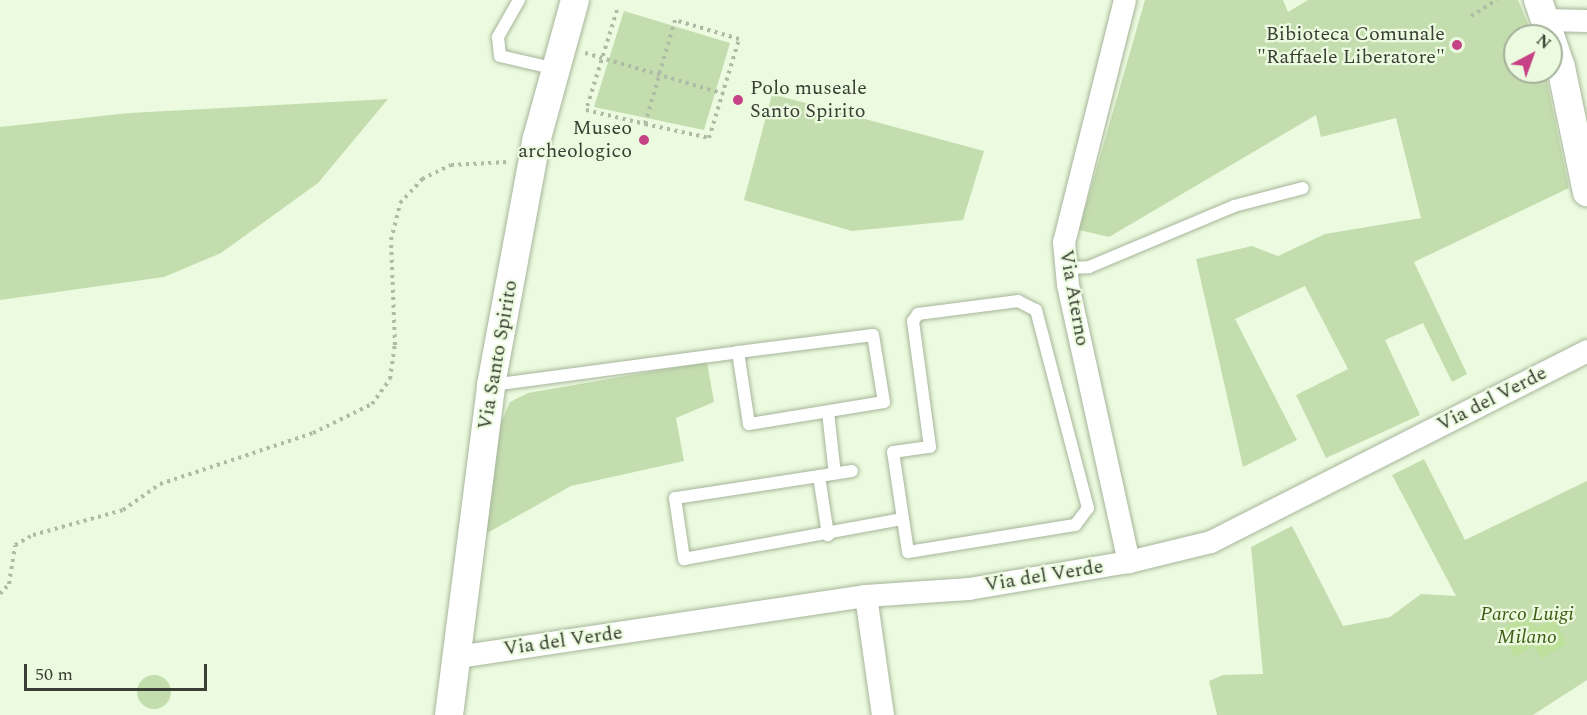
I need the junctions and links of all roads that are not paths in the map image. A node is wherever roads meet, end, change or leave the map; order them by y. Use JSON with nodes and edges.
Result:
{"nodes":[{"id":1,"x":519,"y":0,"type":"edge"},
{"id":2,"x":575,"y":0,"type":"edge"},
{"id":3,"x":1125,"y":0,"type":"edge"},
{"id":4,"x":1542,"y":10,"type":"edge"},
{"id":5,"x":1587,"y":21,"type":"edge"},
{"id":6,"x":556,"y":69,"type":"junction"},
{"id":7,"x":1303,"y":188,"type":"dead end"},
{"id":8,"x":1587,"y":192,"type":"edge"},
{"id":9,"x":1065,"y":268,"type":"junction"},
{"id":10,"x":1587,"y":351,"type":"edge"},
{"id":11,"x":738,"y":352,"type":"junction"},
{"id":12,"x":490,"y":385,"type":"junction"},
{"id":13,"x":828,"y":412,"type":"junction"},
{"id":14,"x":852,"y":471,"type":"dead end"},
{"id":15,"x":835,"y":474,"type":"junction"},
{"id":16,"x":819,"y":476,"type":"junction"},
{"id":17,"x":901,"y":519,"type":"junction"},
{"id":18,"x":828,"y":535,"type":"junction"},
{"id":19,"x":1129,"y":562,"type":"junction"},
{"id":20,"x":866,"y":596,"type":"junction"},
{"id":21,"x":458,"y":657,"type":"junction"},
{"id":22,"x":449,"y":715,"type":"edge"},
{"id":23,"x":883,"y":715,"type":"edge"}],
"edges":[{"from":1,"to":6,"type":"lane"},
{"from":2,"to":6,"type":"street","name":"Via Santo Spirito"},
{"from":3,"to":9,"type":"street","name":"Via Aterno"},
{"from":4,"to":5,"type":"street"},
{"from":4,"to":8,"type":"street"},
{"from":6,"to":12,"type":"street","name":"Via Santo Spirito"},
{"from":7,"to":9,"type":"lane"},
{"from":9,"to":19,"type":"street","name":"Via Aterno"},
{"from":10,"to":19,"type":"street","name":"Via del Verde"},
{"from":11,"to":12,"type":"lane"},
{"from":11,"to":13,"type":"lane"},
{"from":11,"to":13,"type":"lane"},
{"from":12,"to":21,"type":"street","name":"Via Santo Spirito"},
{"from":13,"to":15,"type":"lane"},
{"from":14,"to":15,"type":"lane"},
{"from":15,"to":16,"type":"lane"},
{"from":16,"to":18,"type":"lane"},
{"from":16,"to":18,"type":"lane"},
{"from":17,"to":17,"type":"lane"},
{"from":17,"to":18,"type":"lane"},
{"from":19,"to":20,"type":"street","name":"Via del Verde"},
{"from":20,"to":21,"type":"street","name":"Via del Verde"},
{"from":20,"to":23,"type":"street"},
{"from":21,"to":22,"type":"street","name":"Via Santo Spirito"}]}
